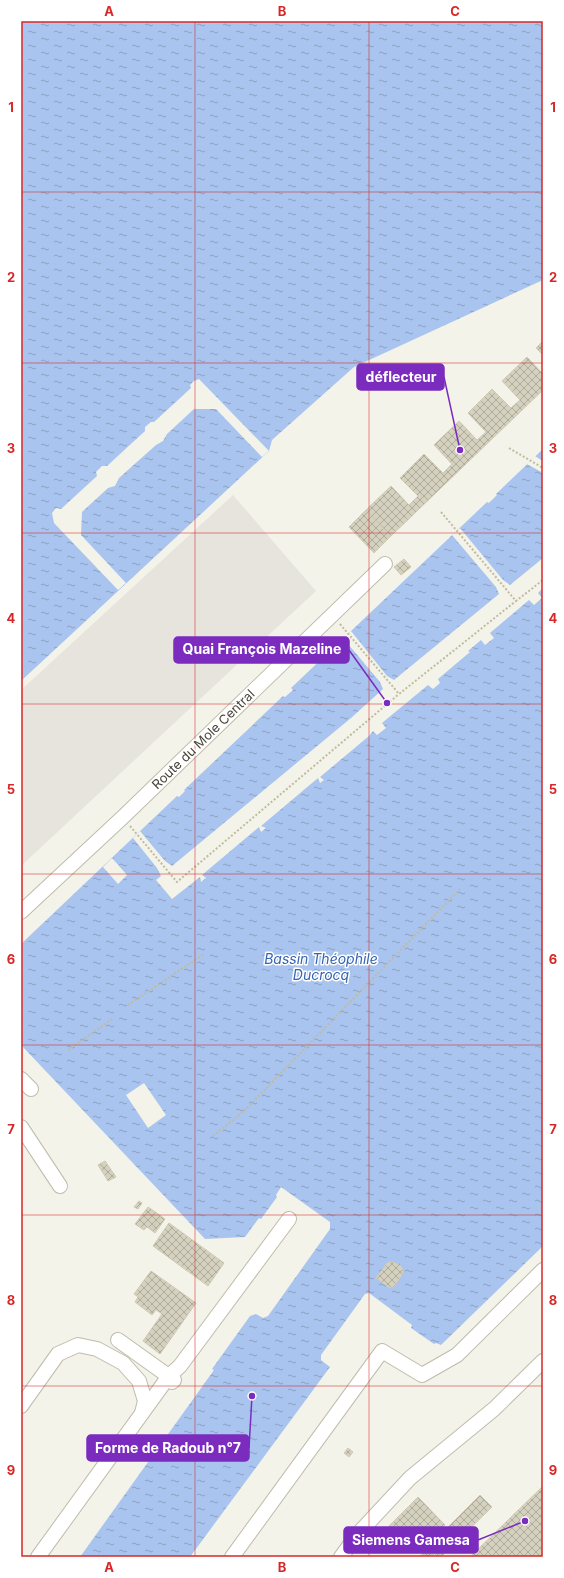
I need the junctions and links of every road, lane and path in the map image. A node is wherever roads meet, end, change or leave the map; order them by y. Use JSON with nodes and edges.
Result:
{"nodes":[{"id":1,"x":509,"y":448,"type":"dead end"},
{"id":2,"x":543,"y":468,"type":"edge"},
{"id":3,"x":441,"y":512,"type":"dead end"},
{"id":4,"x":384,"y":564,"type":"dead end"},
{"id":5,"x":543,"y":580,"type":"edge"},
{"id":6,"x":516,"y":601,"type":"junction"},
{"id":7,"x":344,"y":629,"type":"dead end"},
{"id":8,"x":399,"y":694,"type":"junction"},
{"id":9,"x":135,"y":832,"type":"dead end"},
{"id":10,"x":461,"y":888,"type":"dead end"},
{"id":11,"x":21,"y":912,"type":"edge"},
{"id":12,"x":204,"y":954,"type":"dead end"},
{"id":13,"x":128,"y":1005,"type":"dead end"},
{"id":14,"x":112,"y":1019,"type":"dead end"},
{"id":15,"x":68,"y":1050,"type":"dead end"},
{"id":16,"x":21,"y":1079,"type":"edge"},
{"id":17,"x":21,"y":1083,"type":"edge"},
{"id":18,"x":21,"y":1127,"type":"edge"},
{"id":19,"x":213,"y":1136,"type":"dead end"},
{"id":20,"x":60,"y":1186,"type":"dead end"},
{"id":21,"x":289,"y":1219,"type":"dead end"},
{"id":22,"x":543,"y":1270,"type":"edge"},
{"id":23,"x":116,"y":1342,"type":"dead end"},
{"id":24,"x":543,"y":1361,"type":"edge"},
{"id":25,"x":169,"y":1379,"type":"junction"},
{"id":26,"x":21,"y":1406,"type":"edge"},
{"id":27,"x":142,"y":1417,"type":"junction"},
{"id":28,"x":38,"y":1557,"type":"edge"},
{"id":29,"x":45,"y":1557,"type":"edge"},
{"id":30,"x":232,"y":1557,"type":"edge"},
{"id":31,"x":341,"y":1557,"type":"edge"}],
"edges":[{"from":1,"to":2,"type":"path"},
{"from":3,"to":6,"type":"path"},
{"from":4,"to":11,"type":"lane","name":"Route du Mole Central"},
{"from":5,"to":6,"type":"path"},
{"from":6,"to":8,"type":"path"},
{"from":7,"to":8,"type":"path"},
{"from":8,"to":9,"type":"path"},
{"from":10,"to":19,"type":"path"},
{"from":12,"to":13,"type":"path"},
{"from":14,"to":15,"type":"path"},
{"from":16,"to":17,"type":"lane"},
{"from":18,"to":20,"type":"lane"},
{"from":21,"to":25,"type":"lane"},
{"from":22,"to":30,"type":"lane"},
{"from":23,"to":25,"type":"lane"},
{"from":24,"to":31,"type":"lane"},
{"from":25,"to":27,"type":"lane"},
{"from":26,"to":27,"type":"lane"},
{"from":27,"to":28,"type":"lane"},
{"from":27,"to":29,"type":"lane"}]}
